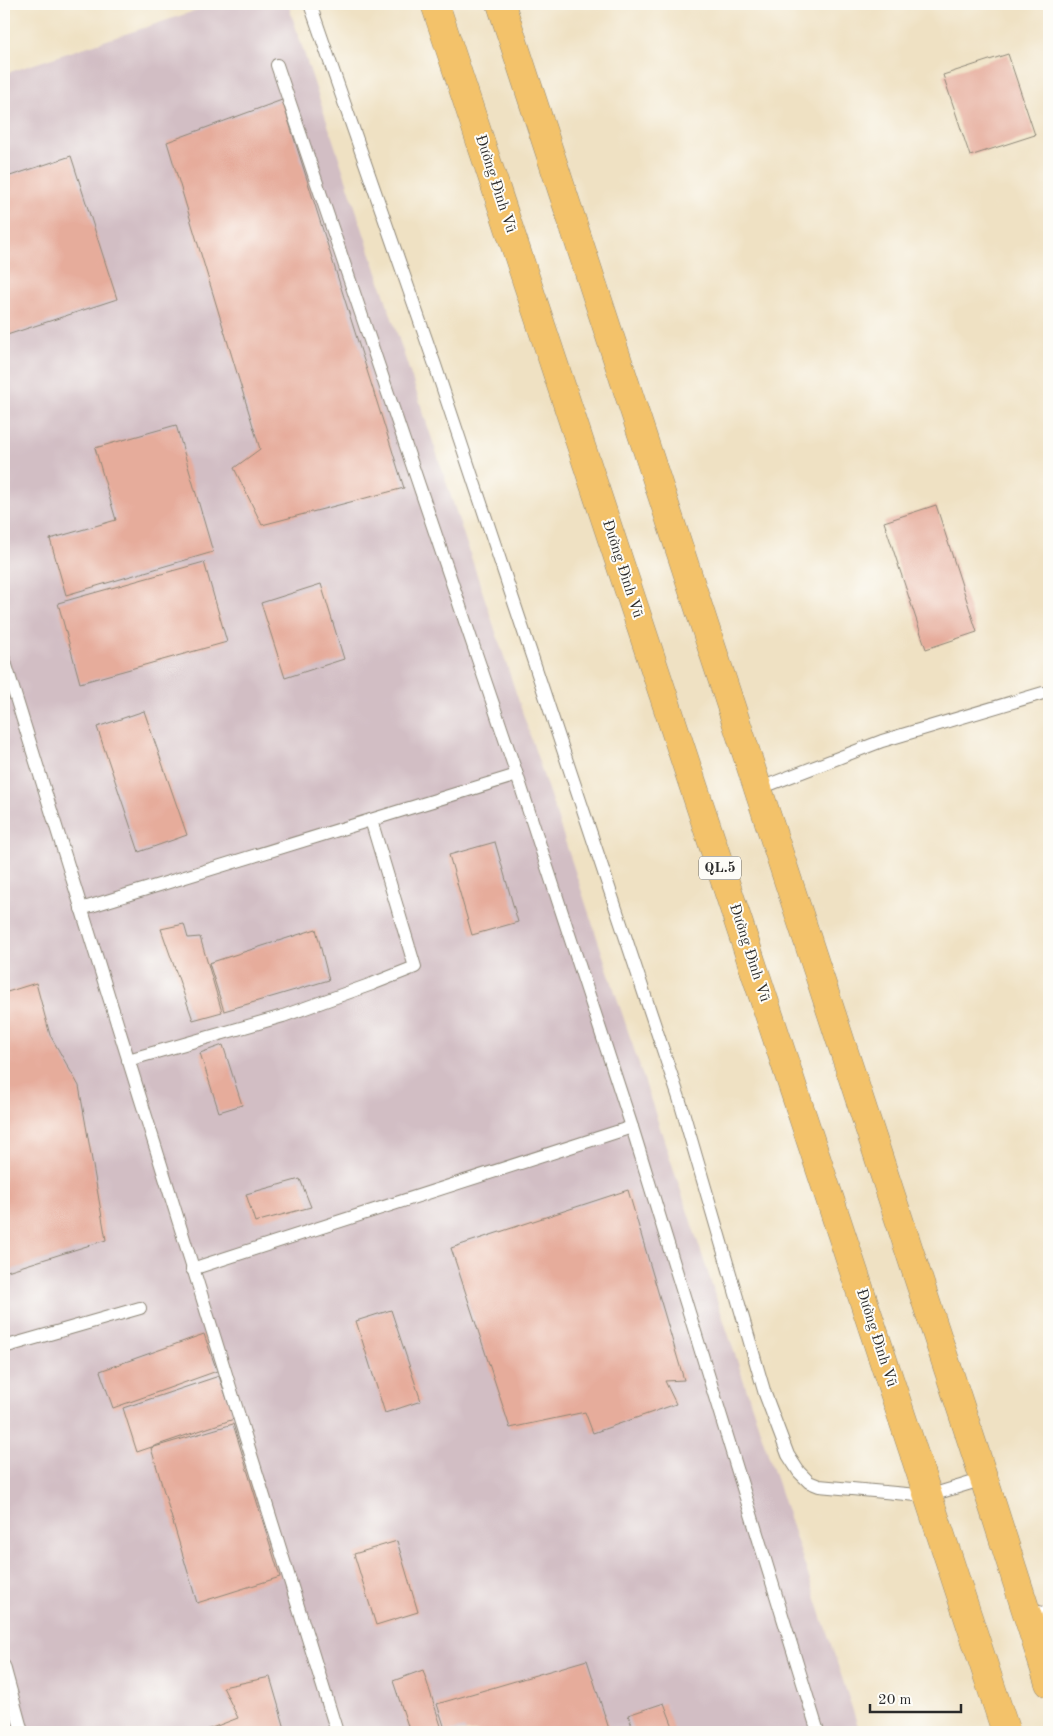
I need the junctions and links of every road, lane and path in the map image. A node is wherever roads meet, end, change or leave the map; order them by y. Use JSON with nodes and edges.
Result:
{"nodes":[{"id":1,"x":310,"y":4,"type":"edge"},
{"id":2,"x":435,"y":4,"type":"edge"},
{"id":3,"x":501,"y":4,"type":"edge"},
{"id":4,"x":277,"y":65,"type":"dead end"},
{"id":5,"x":4,"y":658,"type":"edge"},
{"id":6,"x":1044,"y":693,"type":"dead end"},
{"id":7,"x":517,"y":775,"type":"junction"},
{"id":8,"x":758,"y":789,"type":"junction"},
{"id":9,"x":371,"y":820,"type":"junction"},
{"id":10,"x":81,"y":910,"type":"junction"},
{"id":11,"x":128,"y":1060,"type":"junction"},
{"id":12,"x":632,"y":1127,"type":"junction"},
{"id":13,"x":192,"y":1269,"type":"junction"},
{"id":14,"x":140,"y":1308,"type":"dead end"},
{"id":15,"x":4,"y":1347,"type":"edge"},
{"id":16,"x":984,"y":1479,"type":"junction"},
{"id":17,"x":928,"y":1496,"type":"junction"},
{"id":18,"x":1037,"y":1611,"type":"edge"},
{"id":19,"x":4,"y":1666,"type":"edge"},
{"id":20,"x":1049,"y":1683,"type":"edge"},
{"id":21,"x":22,"y":1732,"type":"edge"},
{"id":22,"x":337,"y":1732,"type":"edge"},
{"id":23,"x":818,"y":1732,"type":"edge"},
{"id":24,"x":1006,"y":1732,"type":"edge"}],
"edges":[{"from":1,"to":17,"type":"lane"},
{"from":2,"to":17,"type":"highway","name":"Đường Đình Vũ","number":"QL.5"},
{"from":3,"to":8,"type":"highway"},
{"from":4,"to":7,"type":"lane"},
{"from":5,"to":10,"type":"lane"},
{"from":6,"to":8,"type":"lane"},
{"from":7,"to":9,"type":"lane"},
{"from":7,"to":12,"type":"lane"},
{"from":8,"to":16,"type":"highway"},
{"from":9,"to":10,"type":"lane"},
{"from":9,"to":11,"type":"lane"},
{"from":10,"to":11,"type":"lane"},
{"from":11,"to":13,"type":"lane"},
{"from":12,"to":13,"type":"lane"},
{"from":12,"to":23,"type":"lane"},
{"from":13,"to":22,"type":"lane"},
{"from":14,"to":15,"type":"lane"},
{"from":16,"to":17,"type":"lane"},
{"from":16,"to":18,"type":"highway"},
{"from":17,"to":24,"type":"highway","name":"Đường Đình Vũ","number":"QL.5"},
{"from":18,"to":20,"type":"highway"},
{"from":19,"to":21,"type":"lane"}]}
